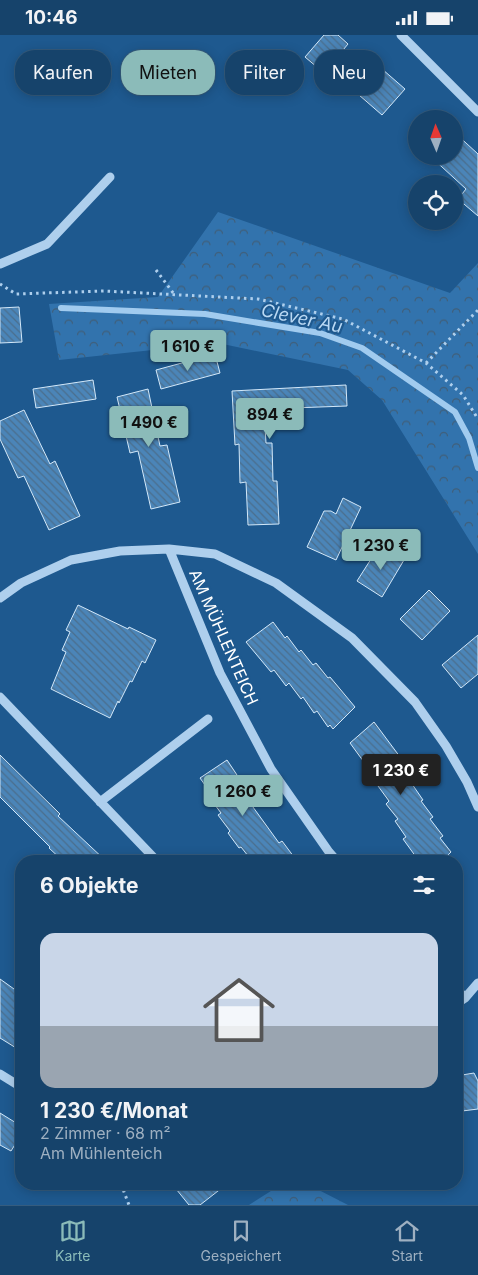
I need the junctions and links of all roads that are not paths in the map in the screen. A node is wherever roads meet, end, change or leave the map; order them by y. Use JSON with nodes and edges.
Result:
{"nodes":[{"id":1,"x":402,"y":35,"type":"edge"},
{"id":2,"x":478,"y":112,"type":"edge"},
{"id":3,"x":110,"y":177,"type":"dead end"},
{"id":4,"x":0,"y":264,"type":"edge"},
{"id":5,"x":170,"y":549,"type":"junction"},
{"id":6,"x":0,"y":597,"type":"edge"},
{"id":7,"x":0,"y":697,"type":"edge"},
{"id":8,"x":208,"y":719,"type":"dead end"},
{"id":9,"x":100,"y":802,"type":"junction"},
{"id":10,"x":478,"y":807,"type":"edge"},
{"id":11,"x":151,"y":855,"type":"edge"},
{"id":12,"x":332,"y":855,"type":"edge"},
{"id":13,"x":478,"y":983,"type":"edge"},
{"id":14,"x":465,"y":997,"type":"edge"},
{"id":15,"x":0,"y":1074,"type":"edge"},
{"id":16,"x":15,"y":1083,"type":"edge"}],
"edges":[{"from":1,"to":2,"type":"street"},
{"from":3,"to":4,"type":"street"},
{"from":5,"to":6,"type":"street","name":"AM MÜHLENTEICH"},
{"from":5,"to":10,"type":"street","name":"AM MÜHLENTEICH"},
{"from":5,"to":12,"type":"street","name":"AM MÜHLENTEICH"},
{"from":7,"to":9,"type":"street"},
{"from":8,"to":9,"type":"street"},
{"from":9,"to":11,"type":"street"},
{"from":13,"to":14,"type":"street"},
{"from":15,"to":16,"type":"street"}]}
